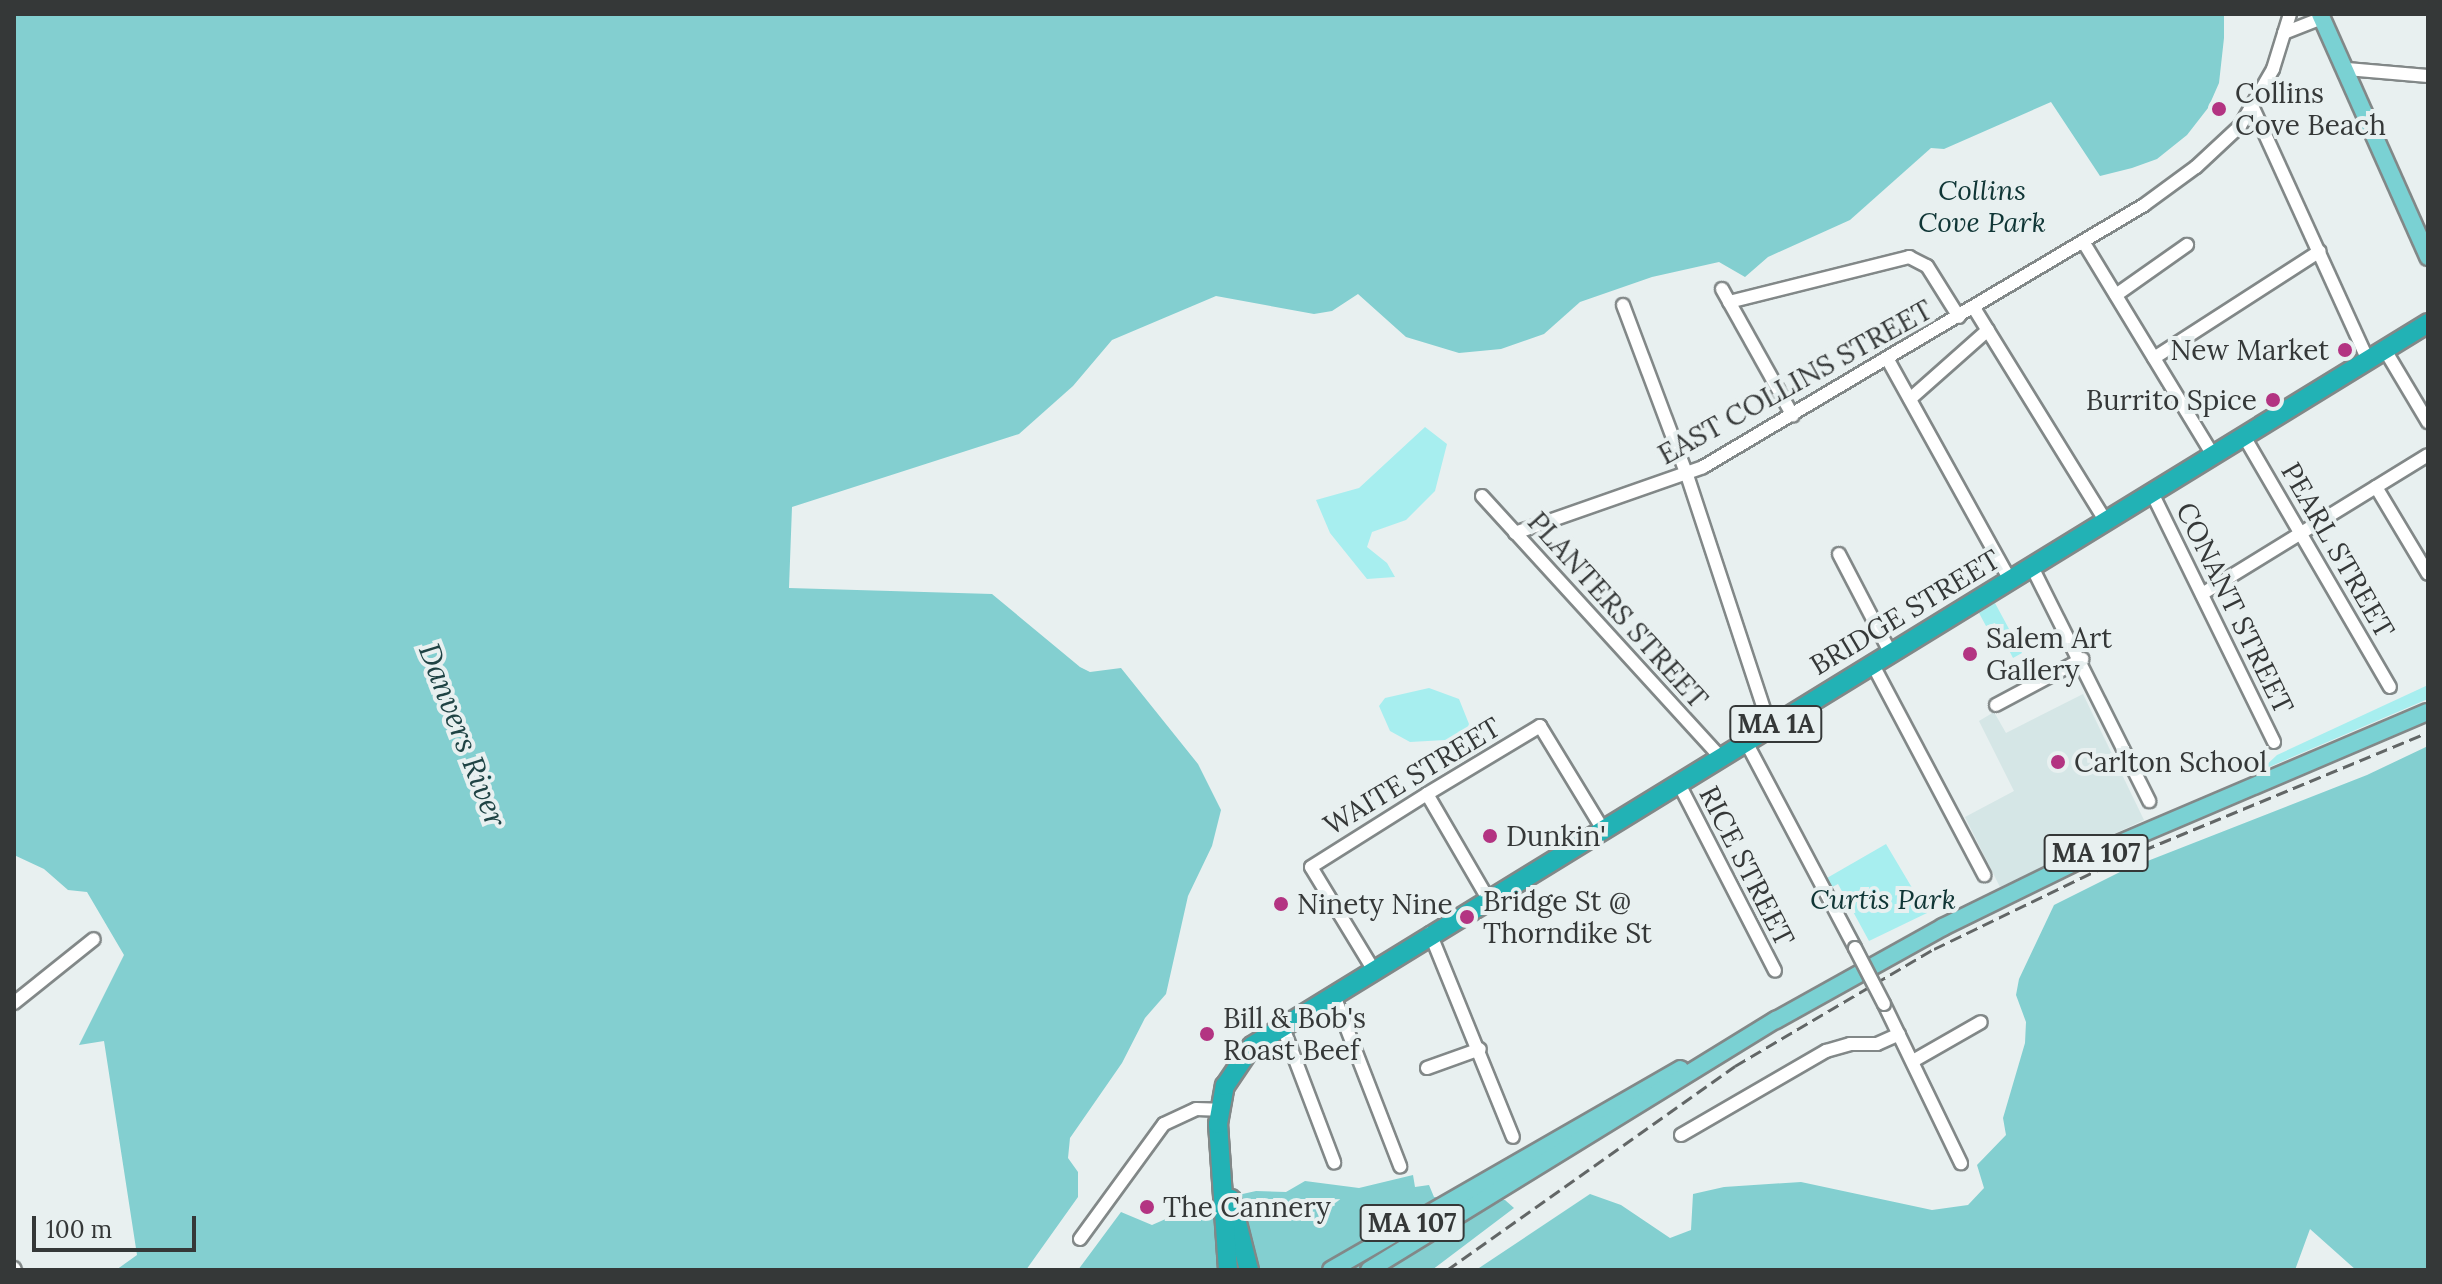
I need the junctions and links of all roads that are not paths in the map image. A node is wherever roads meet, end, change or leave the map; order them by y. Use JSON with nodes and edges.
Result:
{"nodes":[{"id":1,"x":2290,"y":14,"type":"edge"},
{"id":2,"x":2321,"y":16,"type":"edge"},
{"id":3,"x":2284,"y":33,"type":"junction"},
{"id":4,"x":2347,"y":69,"type":"junction"},
{"id":5,"x":2428,"y":76,"type":"edge"},
{"id":6,"x":2253,"y":108,"type":"junction"},
{"id":7,"x":2084,"y":243,"type":"junction"},
{"id":8,"x":2187,"y":245,"type":"dead end"},
{"id":9,"x":2320,"y":251,"type":"junction"},
{"id":10,"x":2428,"y":257,"type":"edge"},
{"id":11,"x":1722,"y":289,"type":"dead end"},
{"id":12,"x":2116,"y":295,"type":"junction"},
{"id":13,"x":1729,"y":302,"type":"junction"},
{"id":14,"x":1623,"y":305,"type":"dead end"},
{"id":15,"x":1974,"y":308,"type":"junction"},
{"id":16,"x":1959,"y":317,"type":"junction"},
{"id":17,"x":2428,"y":323,"type":"edge"},
{"id":18,"x":1988,"y":330,"type":"junction"},
{"id":19,"x":2385,"y":350,"type":"junction"},
{"id":20,"x":2154,"y":358,"type":"junction"},
{"id":21,"x":1888,"y":360,"type":"junction"},
{"id":22,"x":2368,"y":360,"type":"junction"},
{"id":23,"x":1910,"y":399,"type":"junction"},
{"id":24,"x":1793,"y":416,"type":"junction"},
{"id":25,"x":2428,"y":422,"type":"edge"},
{"id":26,"x":2245,"y":438,"type":"junction"},
{"id":27,"x":2428,"y":455,"type":"edge"},
{"id":28,"x":2214,"y":457,"type":"junction"},
{"id":29,"x":1687,"y":475,"type":"junction"},
{"id":30,"x":2376,"y":487,"type":"junction"},
{"id":31,"x":2153,"y":495,"type":"junction"},
{"id":32,"x":1482,"y":496,"type":"dead end"},
{"id":33,"x":2107,"y":523,"type":"junction"},
{"id":34,"x":1515,"y":533,"type":"junction"},
{"id":35,"x":2300,"y":534,"type":"junction"},
{"id":36,"x":1839,"y":554,"type":"dead end"},
{"id":37,"x":2032,"y":567,"type":"junction"},
{"id":38,"x":2428,"y":574,"type":"edge"},
{"id":39,"x":2010,"y":580,"type":"junction"},
{"id":40,"x":2202,"y":594,"type":"junction"},
{"id":41,"x":1891,"y":654,"type":"junction"},
{"id":42,"x":2082,"y":659,"type":"junction"},
{"id":43,"x":1873,"y":665,"type":"junction"},
{"id":44,"x":2390,"y":687,"type":"dead end"},
{"id":45,"x":1996,"y":705,"type":"dead end"},
{"id":46,"x":2428,"y":712,"type":"edge"},
{"id":47,"x":1770,"y":727,"type":"junction"},
{"id":48,"x":1746,"y":742,"type":"junction"},
{"id":49,"x":2274,"y":742,"type":"dead end"},
{"id":50,"x":1720,"y":757,"type":"junction"},
{"id":51,"x":1678,"y":782,"type":"junction"},
{"id":52,"x":1427,"y":794,"type":"junction"},
{"id":53,"x":2149,"y":801,"type":"dead end"},
{"id":54,"x":1602,"y":828,"type":"junction"},
{"id":55,"x":1984,"y":875,"type":"dead end"},
{"id":56,"x":1487,"y":897,"type":"junction"},
{"id":57,"x":1430,"y":933,"type":"junction"},
{"id":58,"x":94,"y":939,"type":"dead end"},
{"id":59,"x":1373,"y":969,"type":"junction"},
{"id":60,"x":1775,"y":971,"type":"dead end"},
{"id":61,"x":1333,"y":993,"type":"junction"},
{"id":62,"x":14,"y":1003,"type":"edge"},
{"id":63,"x":1776,"y":1020,"type":"junction"},
{"id":64,"x":1981,"y":1022,"type":"dead end"},
{"id":65,"x":1282,"y":1025,"type":"junction"},
{"id":66,"x":1899,"y":1034,"type":"junction"},
{"id":67,"x":1480,"y":1049,"type":"junction"},
{"id":68,"x":1913,"y":1061,"type":"junction"},
{"id":69,"x":1427,"y":1068,"type":"dead end"},
{"id":70,"x":1219,"y":1110,"type":"junction"},
{"id":71,"x":1681,"y":1135,"type":"dead end"},
{"id":72,"x":1513,"y":1137,"type":"dead end"},
{"id":73,"x":1334,"y":1162,"type":"dead end"},
{"id":74,"x":1961,"y":1163,"type":"dead end"},
{"id":75,"x":1400,"y":1166,"type":"dead end"},
{"id":76,"x":1225,"y":1186,"type":"junction"},
{"id":77,"x":1080,"y":1239,"type":"dead end"},
{"id":78,"x":1228,"y":1270,"type":"edge"},
{"id":79,"x":1249,"y":1270,"type":"edge"},
{"id":80,"x":1331,"y":1270,"type":"edge"},
{"id":81,"x":1369,"y":1270,"type":"edge"}],
"edges":[{"from":1,"to":3,"type":"street"},
{"from":2,"to":3,"type":"street"},
{"from":2,"to":4,"type":"main road"},
{"from":3,"to":6,"type":"street"},
{"from":4,"to":5,"type":"street"},
{"from":4,"to":10,"type":"main road"},
{"from":6,"to":7,"type":"street","name":"EAST COLLINS STREET"},
{"from":6,"to":9,"type":"street"},
{"from":7,"to":12,"type":"street"},
{"from":7,"to":15,"type":"street","name":"EAST COLLINS STREET"},
{"from":8,"to":12,"type":"street"},
{"from":9,"to":20,"type":"street"},
{"from":9,"to":22,"type":"street"},
{"from":11,"to":13,"type":"street"},
{"from":12,"to":20,"type":"street"},
{"from":13,"to":16,"type":"street"},
{"from":13,"to":24,"type":"street"},
{"from":14,"to":29,"type":"street"},
{"from":15,"to":16,"type":"street","name":"EAST COLLINS STREET"},
{"from":15,"to":18,"type":"street"},
{"from":16,"to":21,"type":"street","name":"EAST COLLINS STREET"},
{"from":17,"to":19,"type":"highway","name":"BRIDGE STREET","number":"MA 1A"},
{"from":18,"to":23,"type":"street"},
{"from":18,"to":33,"type":"street"},
{"from":19,"to":22,"type":"highway","name":"BRIDGE STREET","number":"MA 1A"},
{"from":19,"to":25,"type":"street"},
{"from":20,"to":28,"type":"street"},
{"from":21,"to":23,"type":"street"},
{"from":21,"to":24,"type":"street","name":"EAST COLLINS STREET"},
{"from":22,"to":26,"type":"highway","name":"BRIDGE STREET","number":"MA 1A"},
{"from":23,"to":39,"type":"street"},
{"from":24,"to":29,"type":"street","name":"EAST COLLINS STREET"},
{"from":26,"to":28,"type":"highway","name":"BRIDGE STREET","number":"MA 1A"},
{"from":26,"to":35,"type":"street","name":"PEARL STREET"},
{"from":27,"to":30,"type":"street"},
{"from":28,"to":31,"type":"highway","name":"BRIDGE STREET","number":"MA 1A"},
{"from":29,"to":34,"type":"street","name":"EAST COLLINS STREET"},
{"from":29,"to":47,"type":"street"},
{"from":30,"to":35,"type":"street"},
{"from":30,"to":38,"type":"street"},
{"from":31,"to":33,"type":"highway","name":"BRIDGE STREET","number":"MA 1A"},
{"from":31,"to":40,"type":"street","name":"CONANT STREET"},
{"from":32,"to":34,"type":"street","name":"PLANTERS STREET"},
{"from":33,"to":37,"type":"highway","name":"BRIDGE STREET","number":"MA 1A"},
{"from":34,"to":50,"type":"street","name":"PLANTERS STREET"},
{"from":35,"to":40,"type":"street"},
{"from":35,"to":44,"type":"street","name":"PEARL STREET"},
{"from":36,"to":41,"type":"street"},
{"from":37,"to":39,"type":"highway","name":"BRIDGE STREET","number":"MA 1A"},
{"from":37,"to":42,"type":"street"},
{"from":39,"to":41,"type":"highway","name":"BRIDGE STREET","number":"MA 1A"},
{"from":40,"to":49,"type":"street","name":"CONANT STREET"},
{"from":41,"to":43,"type":"highway","name":"BRIDGE STREET","number":"MA 1A"},
{"from":42,"to":45,"type":"street"},
{"from":42,"to":53,"type":"street"},
{"from":43,"to":47,"type":"highway","name":"BRIDGE STREET","number":"MA 1A"},
{"from":43,"to":55,"type":"street"},
{"from":46,"to":63,"type":"main road","number":"MA 107"},
{"from":47,"to":48,"type":"highway","name":"BRIDGE STREET","number":"MA 1A"},
{"from":48,"to":50,"type":"highway","name":"BRIDGE STREET","number":"MA 1A"},
{"from":48,"to":66,"type":"street","bridge":true},
{"from":50,"to":51,"type":"highway","name":"BRIDGE STREET","number":"MA 1A"},
{"from":51,"to":54,"type":"highway","name":"BRIDGE STREET","number":"MA 1A"},
{"from":51,"to":60,"type":"street","name":"RICE STREET"},
{"from":52,"to":54,"type":"street","name":"WAITE STREET"},
{"from":52,"to":56,"type":"street"},
{"from":52,"to":59,"type":"street","name":"WAITE STREET"},
{"from":54,"to":56,"type":"highway","name":"BRIDGE STREET","number":"MA 1A"},
{"from":56,"to":57,"type":"highway","name":"BRIDGE STREET","number":"MA 1A"},
{"from":57,"to":59,"type":"highway","name":"BRIDGE STREET","number":"MA 1A"},
{"from":57,"to":67,"type":"street"},
{"from":58,"to":62,"type":"street"},
{"from":59,"to":61,"type":"highway","name":"BRIDGE STREET","number":"MA 1A"},
{"from":61,"to":65,"type":"highway","name":"BRIDGE STREET","number":"MA 1A"},
{"from":61,"to":75,"type":"street"},
{"from":63,"to":80,"type":"main road","number":"MA 107"},
{"from":63,"to":81,"type":"main road","number":"MA 107"},
{"from":64,"to":68,"type":"street"},
{"from":65,"to":70,"type":"highway","name":"BRIDGE STREET","number":"MA 1A"},
{"from":65,"to":73,"type":"street"},
{"from":66,"to":68,"type":"street"},
{"from":66,"to":71,"type":"street"},
{"from":67,"to":69,"type":"street"},
{"from":67,"to":72,"type":"street"},
{"from":68,"to":74,"type":"street"},
{"from":70,"to":76,"type":"highway","name":"BRIDGE STREET","number":"MA 1A"},
{"from":70,"to":77,"type":"street"},
{"from":76,"to":78,"type":"highway","name":"BRIDGE STREET","number":"MA 1A"},
{"from":76,"to":79,"type":"highway","name":"BRIDGE STREET","number":"MA 1A"}]}
